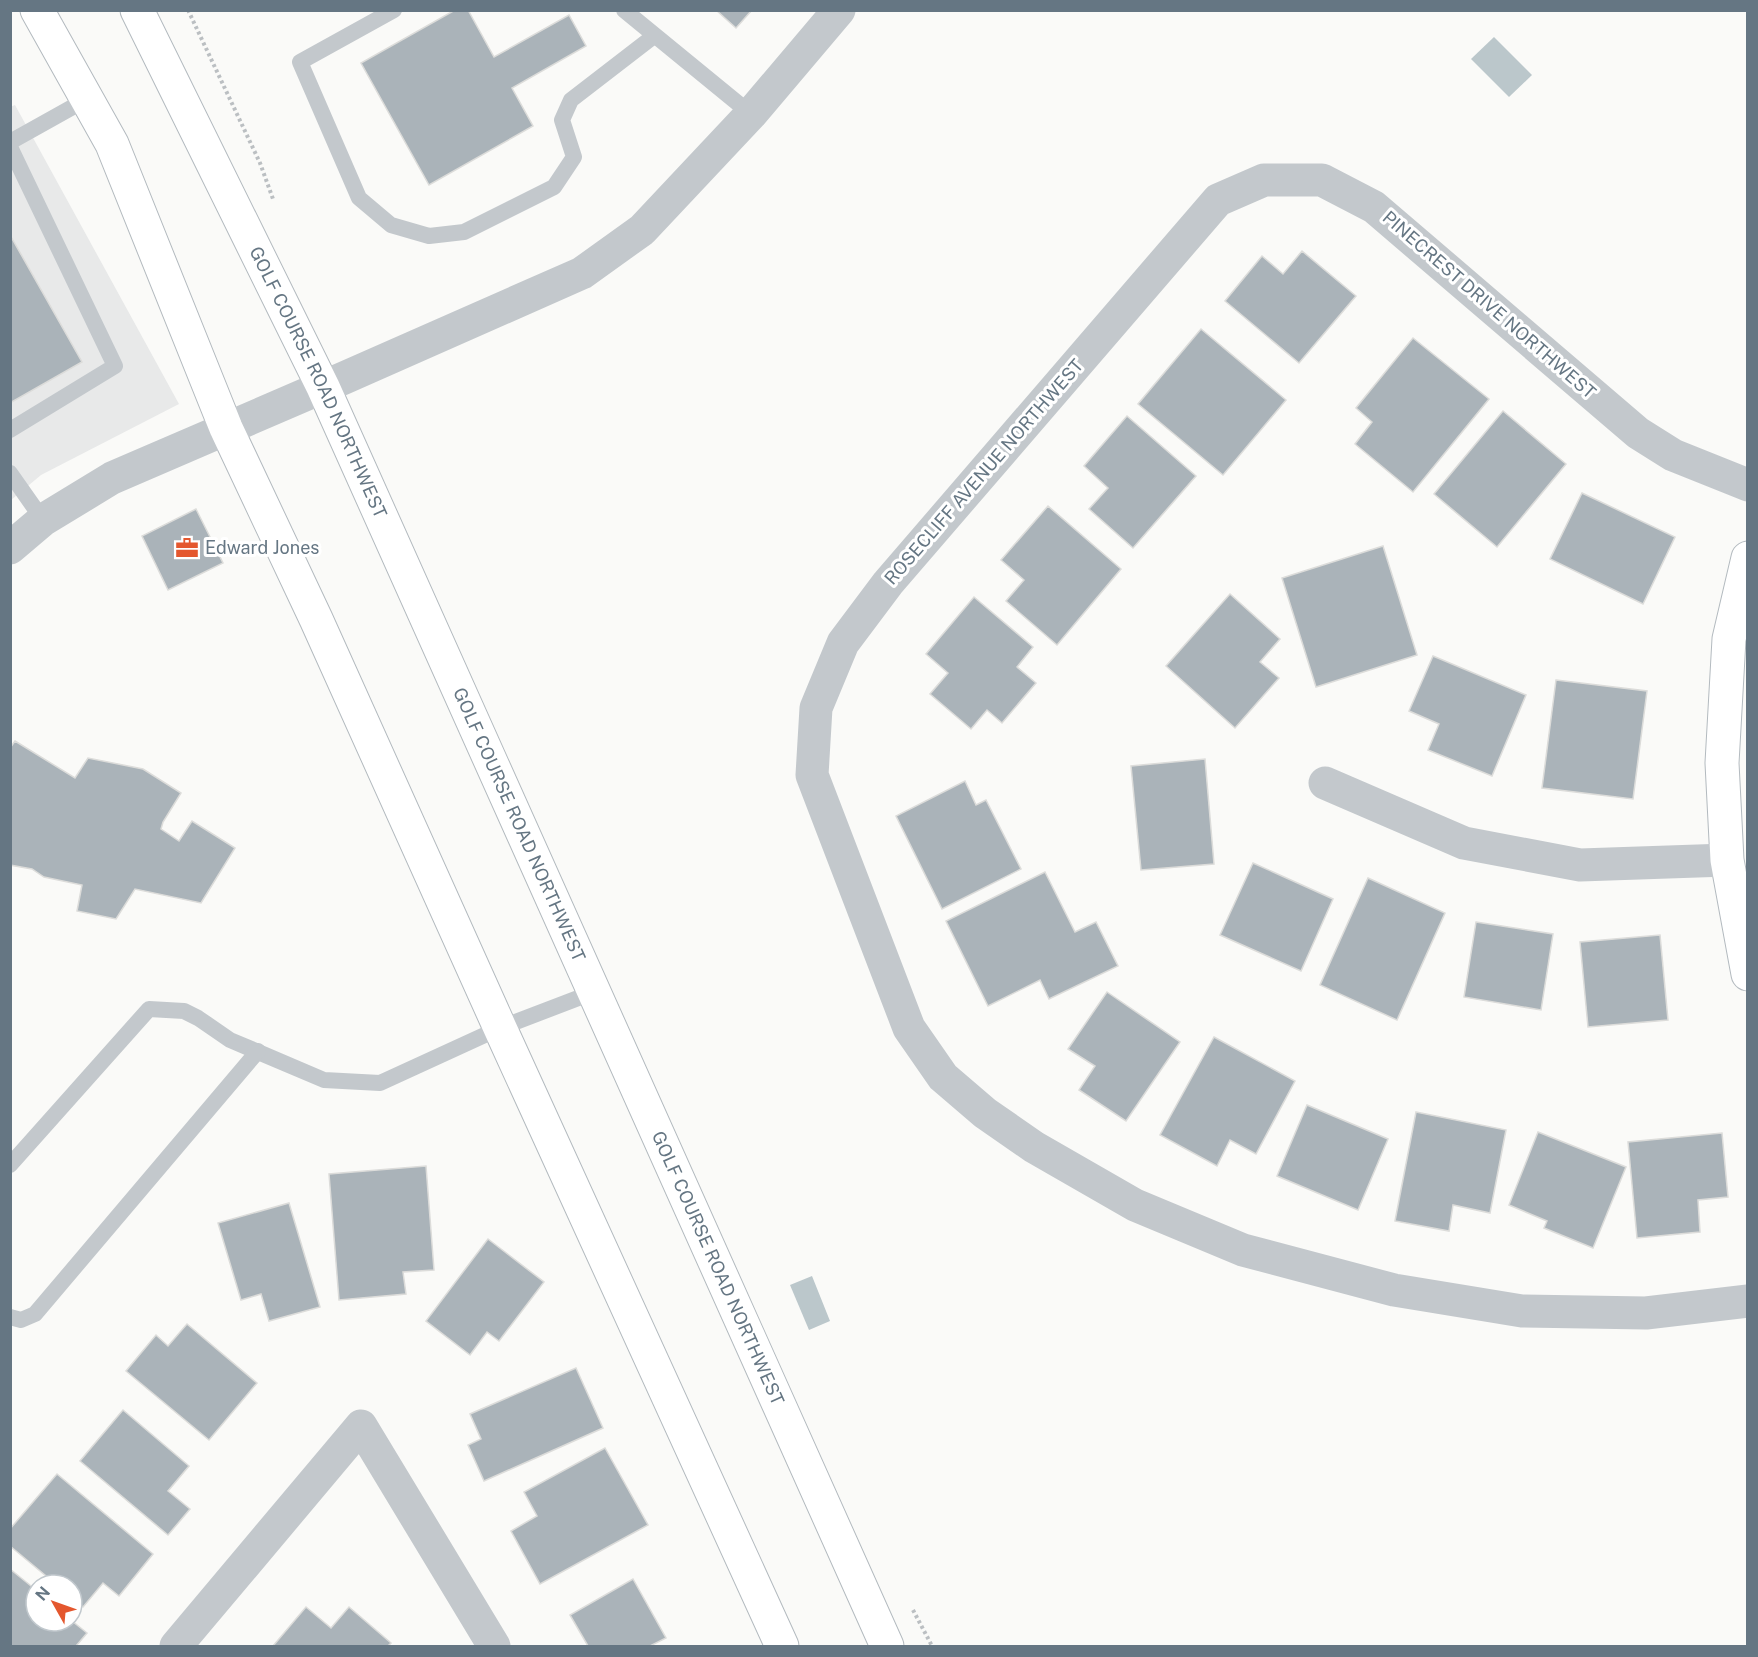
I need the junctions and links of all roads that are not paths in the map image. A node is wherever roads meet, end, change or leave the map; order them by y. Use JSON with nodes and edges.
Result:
{"nodes":[{"id":1,"x":37,"y":10,"type":"edge"},
{"id":2,"x":137,"y":10,"type":"edge"},
{"id":3,"x":394,"y":10,"type":"edge"},
{"id":4,"x":624,"y":10,"type":"edge"},
{"id":5,"x":839,"y":10,"type":"edge"},
{"id":6,"x":654,"y":36,"type":"junction"},
{"id":7,"x":87,"y":99,"type":"junction"},
{"id":8,"x":751,"y":114,"type":"junction"},
{"id":9,"x":10,"y":142,"type":"edge"},
{"id":10,"x":10,"y":147,"type":"edge"},
{"id":11,"x":1218,"y":200,"type":"joint"},
{"id":12,"x":323,"y":387,"type":"junction"},
{"id":13,"x":226,"y":428,"type":"junction"},
{"id":14,"x":10,"y":430,"type":"edge"},
{"id":15,"x":10,"y":473,"type":"edge"},
{"id":16,"x":1748,"y":485,"type":"edge"},
{"id":17,"x":44,"y":520,"type":"junction"},
{"id":18,"x":10,"y":548,"type":"edge"},
{"id":19,"x":1748,"y":558,"type":"edge"},
{"id":20,"x":1325,"y":783,"type":"dead end"},
{"id":21,"x":1727,"y":860,"type":"junction"},
{"id":22,"x":1748,"y":974,"type":"edge"},
{"id":23,"x":594,"y":992,"type":"junction"},
{"id":24,"x":500,"y":1028,"type":"junction"},
{"id":25,"x":258,"y":1051,"type":"junction"},
{"id":26,"x":10,"y":1165,"type":"edge"},
{"id":27,"x":1748,"y":1301,"type":"edge"},
{"id":28,"x":10,"y":1317,"type":"edge"},
{"id":29,"x":176,"y":1647,"type":"edge"},
{"id":30,"x":494,"y":1647,"type":"edge"},
{"id":31,"x":782,"y":1647,"type":"edge"},
{"id":32,"x":887,"y":1647,"type":"edge"}],
"edges":[{"from":1,"to":7,"type":"main road"},
{"from":2,"to":12,"type":"main road","name":"GOLF COURSE ROAD NORTHWEST"},
{"from":3,"to":6,"type":"lane"},
{"from":4,"to":6,"type":"lane"},
{"from":5,"to":8,"type":"street"},
{"from":6,"to":8,"type":"lane"},
{"from":7,"to":9,"type":"lane"},
{"from":7,"to":13,"type":"main road"},
{"from":8,"to":12,"type":"street"},
{"from":10,"to":14,"type":"lane"},
{"from":11,"to":16,"type":"street","name":"PINECREST DRIVE NORTHWEST"},
{"from":11,"to":27,"type":"street","name":"ROSECLIFF AVENUE NORTHWEST"},
{"from":12,"to":13,"type":"street"},
{"from":12,"to":23,"type":"main road","name":"GOLF COURSE ROAD NORTHWEST"},
{"from":13,"to":17,"type":"street"},
{"from":13,"to":24,"type":"main road"},
{"from":15,"to":17,"type":"lane"},
{"from":17,"to":18,"type":"street"},
{"from":19,"to":21,"type":"main road"},
{"from":20,"to":21,"type":"street"},
{"from":21,"to":22,"type":"main road"},
{"from":23,"to":24,"type":"lane"},
{"from":23,"to":32,"type":"main road","name":"GOLF COURSE ROAD NORTHWEST"},
{"from":24,"to":25,"type":"lane"},
{"from":24,"to":31,"type":"main road"},
{"from":25,"to":26,"type":"lane"},
{"from":25,"to":28,"type":"lane"},
{"from":29,"to":30,"type":"street"}]}
